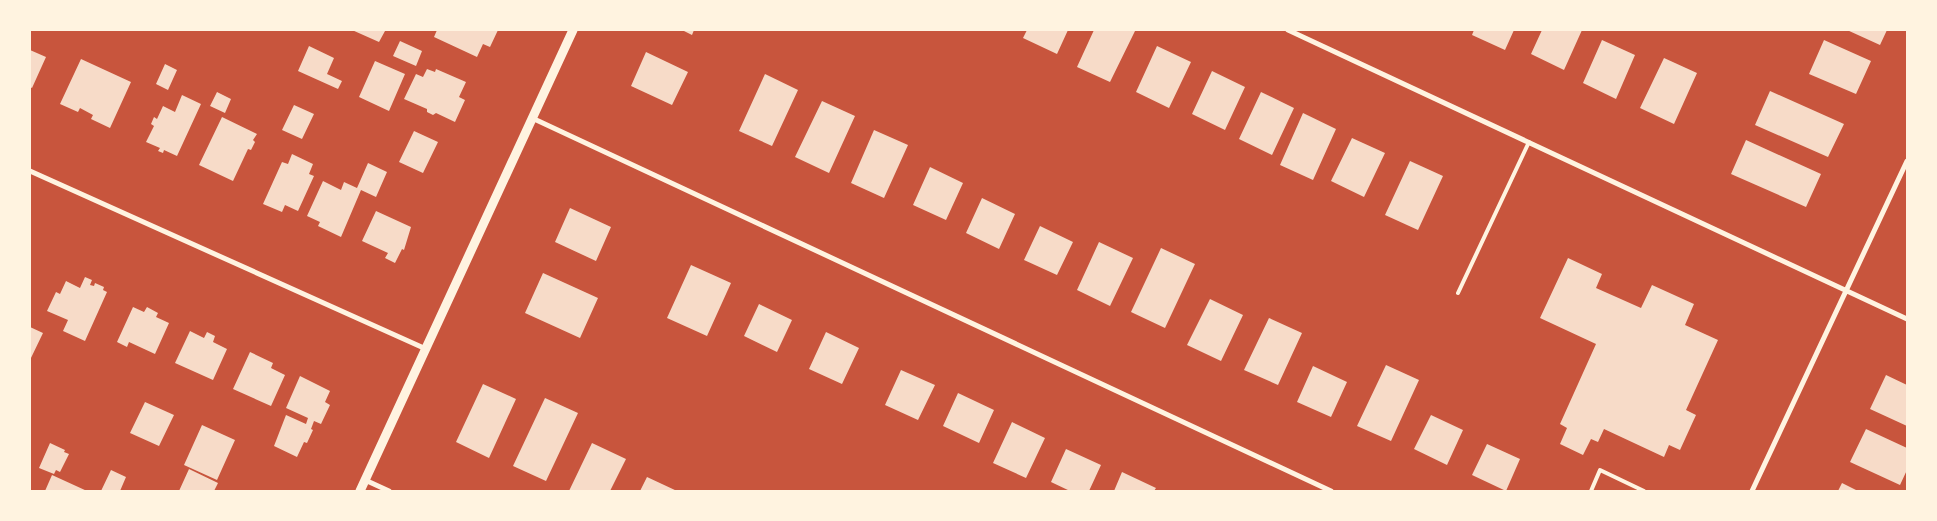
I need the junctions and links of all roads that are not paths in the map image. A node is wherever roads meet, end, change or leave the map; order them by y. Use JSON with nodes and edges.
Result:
{"nodes":[{"id":1,"x":573,"y":30,"type":"edge"},
{"id":2,"x":1288,"y":30,"type":"edge"},
{"id":3,"x":532,"y":118,"type":"junction"},
{"id":4,"x":1529,"y":142,"type":"junction"},
{"id":5,"x":1907,"y":161,"type":"edge"},
{"id":6,"x":30,"y":170,"type":"edge"},
{"id":7,"x":1846,"y":290,"type":"junction"},
{"id":8,"x":1458,"y":293,"type":"dead end"},
{"id":9,"x":1907,"y":318,"type":"edge"},
{"id":10,"x":426,"y":349,"type":"junction"},
{"id":11,"x":365,"y":480,"type":"junction"},
{"id":12,"x":360,"y":491,"type":"edge"},
{"id":13,"x":389,"y":491,"type":"edge"},
{"id":14,"x":1331,"y":491,"type":"edge"},
{"id":15,"x":1591,"y":491,"type":"edge"},
{"id":16,"x":1644,"y":491,"type":"edge"},
{"id":17,"x":1752,"y":491,"type":"edge"}],
"edges":[{"from":1,"to":3,"type":"street"},
{"from":2,"to":4,"type":"street"},
{"from":3,"to":10,"type":"street"},
{"from":3,"to":14,"type":"street"},
{"from":4,"to":7,"type":"street"},
{"from":4,"to":8,"type":"lane"},
{"from":5,"to":7,"type":"street"},
{"from":6,"to":10,"type":"street"},
{"from":7,"to":9,"type":"street"},
{"from":7,"to":17,"type":"street"},
{"from":10,"to":11,"type":"street"},
{"from":11,"to":12,"type":"street"},
{"from":11,"to":13,"type":"street"},
{"from":15,"to":16,"type":"lane"}]}
